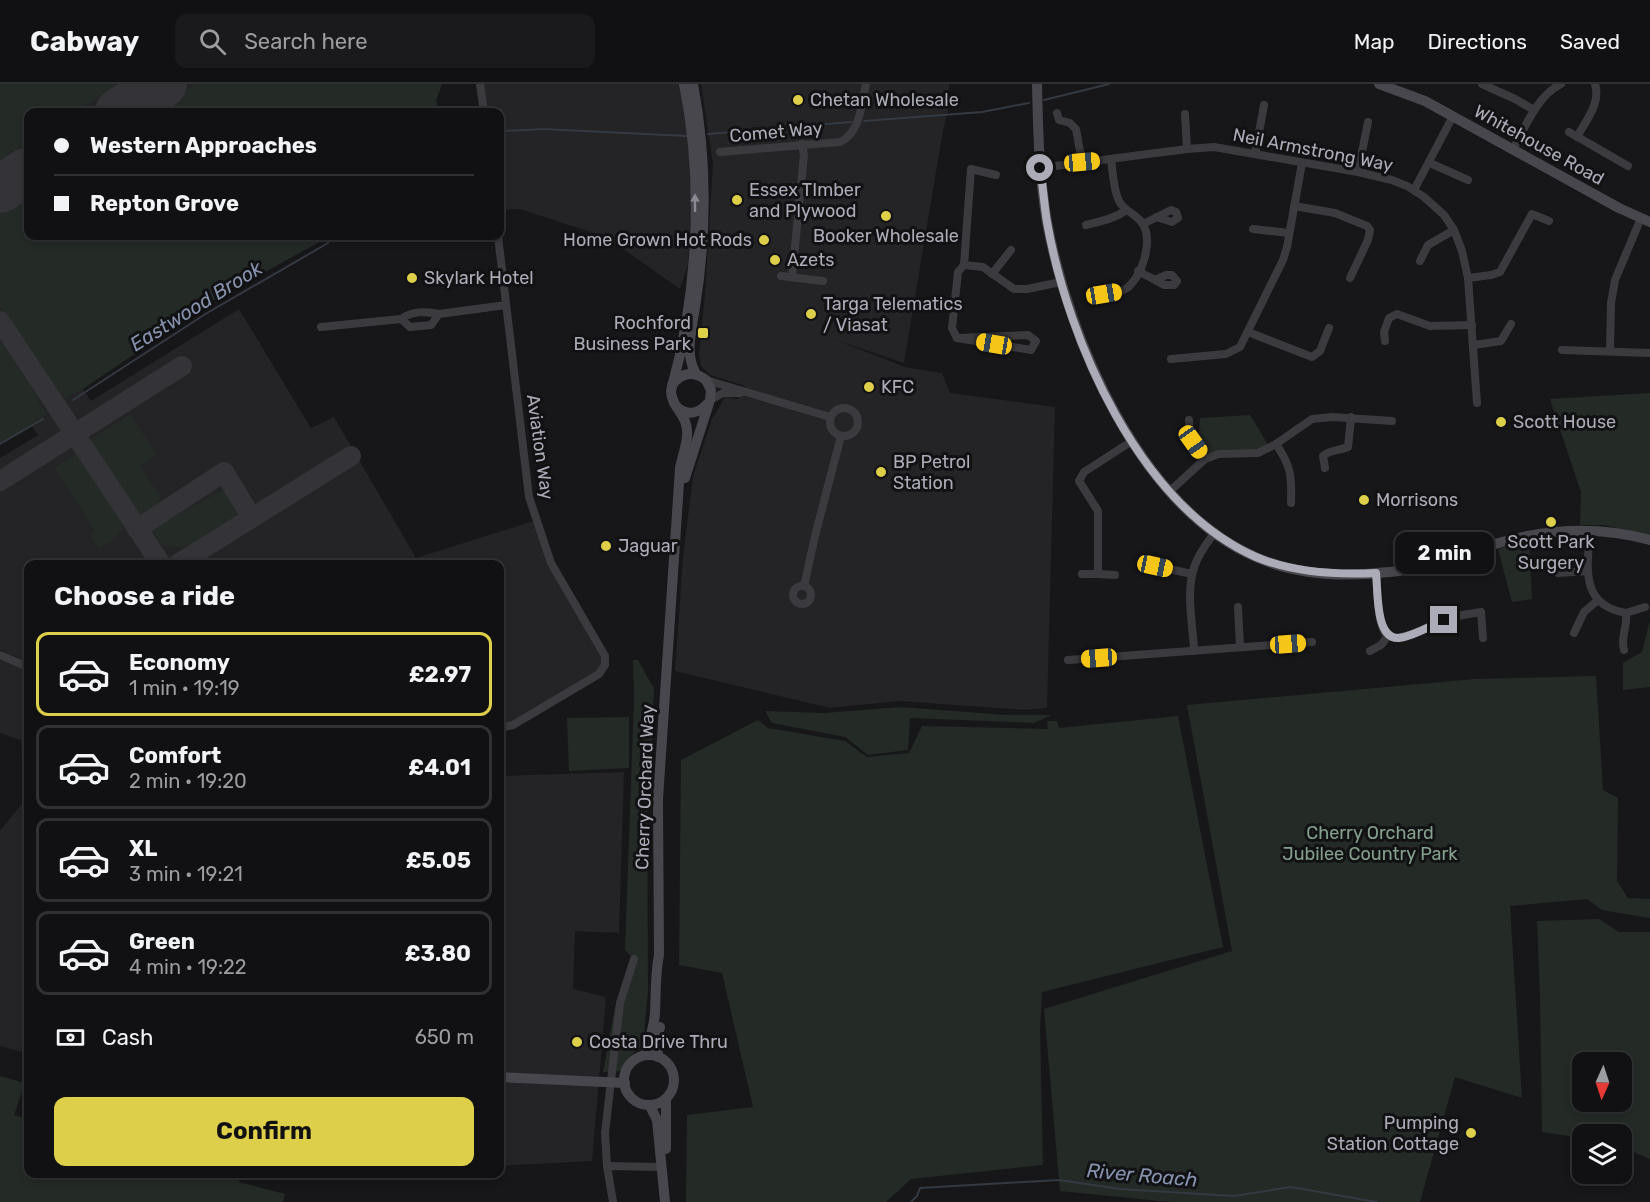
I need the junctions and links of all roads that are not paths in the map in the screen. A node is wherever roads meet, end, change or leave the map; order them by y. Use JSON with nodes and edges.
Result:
{"nodes":[{"id":1,"x":480,"y":84,"type":"edge"},
{"id":2,"x":684,"y":84,"type":"edge"},
{"id":3,"x":693,"y":84,"type":"edge"},
{"id":4,"x":866,"y":84,"type":"edge"},
{"id":5,"x":1037,"y":84,"type":"edge"},
{"id":6,"x":1378,"y":84,"type":"edge"},
{"id":7,"x":1482,"y":84,"type":"edge"},
{"id":8,"x":1559,"y":84,"type":"edge"},
{"id":9,"x":1595,"y":84,"type":"edge"},
{"id":10,"x":1264,"y":105,"type":"dead end"},
{"id":11,"x":483,"y":108,"type":"edge"},
{"id":12,"x":1534,"y":110,"type":"junction"},
{"id":13,"x":1057,"y":113,"type":"dead end"},
{"id":14,"x":1185,"y":114,"type":"dead end"},
{"id":15,"x":1454,"y":116,"type":"junction"},
{"id":16,"x":1368,"y":122,"type":"dead end"},
{"id":17,"x":1569,"y":132,"type":"dead end"},
{"id":18,"x":1577,"y":137,"type":"junction"},
{"id":19,"x":802,"y":144,"type":"junction"},
{"id":20,"x":1187,"y":149,"type":"junction"},
{"id":21,"x":1513,"y":149,"type":"junction"},
{"id":22,"x":720,"y":152,"type":"dead end"},
{"id":23,"x":1256,"y":154,"type":"junction"},
{"id":24,"x":1111,"y":159,"type":"junction"},
{"id":25,"x":1082,"y":162,"type":"junction"},
{"id":26,"x":1302,"y":163,"type":"junction"},
{"id":27,"x":1430,"y":163,"type":"junction"},
{"id":28,"x":1628,"y":166,"type":"dead end"},
{"id":29,"x":1040,"y":168,"type":"junction"},
{"id":30,"x":1358,"y":172,"type":"junction"},
{"id":31,"x":996,"y":175,"type":"dead end"},
{"id":32,"x":1468,"y":180,"type":"dead end"},
{"id":33,"x":1414,"y":190,"type":"junction"},
{"id":34,"x":1294,"y":206,"type":"junction"},
{"id":35,"x":1126,"y":210,"type":"junction"},
{"id":36,"x":1156,"y":217,"type":"dead end"},
{"id":37,"x":1646,"y":220,"type":"edge"},
{"id":38,"x":1549,"y":221,"type":"dead end"},
{"id":39,"x":1143,"y":224,"type":"junction"},
{"id":40,"x":1086,"y":225,"type":"dead end"},
{"id":41,"x":1253,"y":229,"type":"dead end"},
{"id":42,"x":1454,"y":230,"type":"junction"},
{"id":43,"x":1289,"y":233,"type":"junction"},
{"id":44,"x":498,"y":240,"type":"edge"},
{"id":45,"x":1011,"y":250,"type":"dead end"},
{"id":46,"x":1420,"y":261,"type":"dead end"},
{"id":47,"x":964,"y":265,"type":"junction"},
{"id":48,"x":1138,"y":271,"type":"junction"},
{"id":49,"x":992,"y":274,"type":"junction"},
{"id":50,"x":781,"y":276,"type":"dead end"},
{"id":51,"x":792,"y":277,"type":"junction"},
{"id":52,"x":1350,"y":278,"type":"dead end"},
{"id":53,"x":1468,"y":278,"type":"junction"},
{"id":54,"x":1155,"y":280,"type":"dead end"},
{"id":55,"x":823,"y":281,"type":"dead end"},
{"id":56,"x":1061,"y":282,"type":"junction"},
{"id":57,"x":1104,"y":294,"type":"dead end"},
{"id":58,"x":506,"y":305,"type":"junction"},
{"id":59,"x":439,"y":314,"type":"junction"},
{"id":60,"x":401,"y":319,"type":"junction"},
{"id":61,"x":1511,"y":324,"type":"dead end"},
{"id":62,"x":1472,"y":325,"type":"junction"},
{"id":63,"x":321,"y":327,"type":"dead end"},
{"id":64,"x":1329,"y":328,"type":"dead end"},
{"id":65,"x":1248,"y":332,"type":"junction"},
{"id":66,"x":957,"y":338,"type":"junction"},
{"id":67,"x":1385,"y":340,"type":"dead end"},
{"id":68,"x":1474,"y":345,"type":"junction"},
{"id":69,"x":1562,"y":350,"type":"dead end"},
{"id":70,"x":1610,"y":351,"type":"junction"},
{"id":71,"x":1650,"y":353,"type":"edge"},
{"id":72,"x":1171,"y":359,"type":"dead end"},
{"id":73,"x":701,"y":377,"type":"junction"},
{"id":74,"x":672,"y":385,"type":"junction"},
{"id":75,"x":747,"y":393,"type":"junction"},
{"id":76,"x":709,"y":402,"type":"junction"},
{"id":77,"x":1477,"y":403,"type":"dead end"},
{"id":78,"x":676,"y":407,"type":"junction"},
{"id":79,"x":830,"y":417,"type":"junction"},
{"id":80,"x":1351,"y":417,"type":"junction"},
{"id":81,"x":1189,"y":420,"type":"dead end"},
{"id":82,"x":1392,"y":421,"type":"dead end"},
{"id":83,"x":842,"y":436,"type":"junction"},
{"id":84,"x":1132,"y":441,"type":"junction"},
{"id":85,"x":1276,"y":444,"type":"junction"},
{"id":86,"x":1205,"y":459,"type":"junction"},
{"id":87,"x":1325,"y":468,"type":"dead end"},
{"id":88,"x":1169,"y":492,"type":"junction"},
{"id":89,"x":1291,"y":503,"type":"dead end"},
{"id":90,"x":678,"y":519,"type":"junction"},
{"id":91,"x":1590,"y":531,"type":"junction"},
{"id":92,"x":1215,"y":532,"type":"junction"},
{"id":93,"x":1650,"y":540,"type":"edge"},
{"id":94,"x":1155,"y":566,"type":"dead end"},
{"id":95,"x":1588,"y":571,"type":"junction"},
{"id":96,"x":1376,"y":573,"type":"junction"},
{"id":97,"x":1558,"y":573,"type":"dead end"},
{"id":98,"x":1082,"y":574,"type":"dead end"},
{"id":99,"x":1098,"y":574,"type":"junction"},
{"id":100,"x":1192,"y":574,"type":"junction"},
{"id":101,"x":1115,"y":575,"type":"dead end"},
{"id":102,"x":804,"y":586,"type":"dead end"},
{"id":103,"x":1597,"y":601,"type":"junction"},
{"id":104,"x":1238,"y":607,"type":"dead end"},
{"id":105,"x":1645,"y":607,"type":"dead end"},
{"id":106,"x":1626,"y":613,"type":"junction"},
{"id":107,"x":1574,"y":633,"type":"dead end"},
{"id":108,"x":1388,"y":636,"type":"junction"},
{"id":109,"x":1483,"y":638,"type":"dead end"},
{"id":110,"x":1312,"y":642,"type":"dead end"},
{"id":111,"x":1240,"y":647,"type":"junction"},
{"id":112,"x":1624,"y":650,"type":"dead end"},
{"id":113,"x":1194,"y":651,"type":"junction"},
{"id":114,"x":1370,"y":651,"type":"dead end"},
{"id":115,"x":0,"y":655,"type":"edge"},
{"id":116,"x":1068,"y":660,"type":"dead end"},
{"id":117,"x":24,"y":665,"type":"edge"},
{"id":118,"x":504,"y":727,"type":"edge"},
{"id":119,"x":659,"y":955,"type":"junction"},
{"id":120,"x":634,"y":959,"type":"dead end"},
{"id":121,"x":645,"y":1055,"type":"junction"},
{"id":122,"x":658,"y":1057,"type":"junction"},
{"id":123,"x":504,"y":1077,"type":"edge"},
{"id":124,"x":610,"y":1083,"type":"junction"},
{"id":125,"x":625,"y":1083,"type":"junction"},
{"id":126,"x":666,"y":1100,"type":"junction"},
{"id":127,"x":650,"y":1106,"type":"junction"},
{"id":128,"x":607,"y":1166,"type":"junction"},
{"id":129,"x":661,"y":1167,"type":"junction"},
{"id":130,"x":665,"y":1198,"type":"edge"},
{"id":131,"x":613,"y":1202,"type":"edge"}],
"edges":[{"from":1,"to":11,"type":"street"},
{"from":74,"to":2,"type":"main road","name":"Cherry Orchard Way","one_way":true},
{"from":3,"to":73,"type":"main road","name":"Cherry Orchard Way"},
{"from":4,"to":19,"type":"street","name":"Comet Way"},
{"from":5,"to":29,"type":"main road"},
{"from":6,"to":15,"type":"main road","name":"Whitehouse Road"},
{"from":7,"to":12,"type":"street"},
{"from":8,"to":12,"type":"street"},
{"from":9,"to":18,"type":"street"},
{"from":10,"to":23,"type":"street"},
{"from":12,"to":21,"type":"street"},
{"from":13,"to":25,"type":"street"},
{"from":14,"to":20,"type":"street"},
{"from":15,"to":21,"type":"main road","name":"Whitehouse Road"},
{"from":15,"to":27,"type":"street"},
{"from":16,"to":30,"type":"street"},
{"from":17,"to":18,"type":"street"},
{"from":18,"to":28,"type":"street"},
{"from":19,"to":22,"type":"street","name":"Comet Way"},
{"from":19,"to":51,"type":"street"},
{"from":20,"to":23,"type":"street","name":"Neil Armstrong Way"},
{"from":20,"to":24,"type":"street","name":"Neil Armstrong Way"},
{"from":21,"to":37,"type":"main road","name":"Whitehouse Road"},
{"from":23,"to":26,"type":"street","name":"Neil Armstrong Way"},
{"from":24,"to":25,"type":"street","name":"Neil Armstrong Way"},
{"from":24,"to":35,"type":"street"},
{"from":25,"to":29,"type":"street","name":"Neil Armstrong Way"},
{"from":26,"to":30,"type":"street","name":"Neil Armstrong Way"},
{"from":26,"to":34,"type":"street"},
{"from":27,"to":32,"type":"street"},
{"from":27,"to":33,"type":"street"},
{"from":29,"to":56,"type":"main road"},
{"from":30,"to":33,"type":"street","name":"Neil Armstrong Way"},
{"from":31,"to":47,"type":"street"},
{"from":33,"to":42,"type":"street","name":"Neil Armstrong Way"},
{"from":34,"to":43,"type":"street"},
{"from":34,"to":52,"type":"street"},
{"from":35,"to":39,"type":"street"},
{"from":35,"to":40,"type":"street"},
{"from":36,"to":39,"type":"street"},
{"from":37,"to":70,"type":"street"},
{"from":38,"to":53,"type":"street"},
{"from":39,"to":48,"type":"street"},
{"from":41,"to":43,"type":"street"},
{"from":42,"to":46,"type":"street"},
{"from":42,"to":53,"type":"street","name":"Neil Armstrong Way"},
{"from":43,"to":65,"type":"street"},
{"from":44,"to":58,"type":"street","name":"Aviation Way"},
{"from":45,"to":49,"type":"street"},
{"from":47,"to":49,"type":"street"},
{"from":47,"to":66,"type":"street"},
{"from":48,"to":54,"type":"street"},
{"from":48,"to":57,"type":"street"},
{"from":49,"to":56,"type":"street"},
{"from":50,"to":51,"type":"street"},
{"from":51,"to":55,"type":"street"},
{"from":53,"to":62,"type":"street","name":"Neil Armstrong Way"},
{"from":56,"to":84,"type":"main road"},
{"from":58,"to":59,"type":"street"},
{"from":58,"to":118,"type":"street","name":"Aviation Way"},
{"from":59,"to":60,"type":"street"},
{"from":59,"to":60,"type":"street"},
{"from":60,"to":63,"type":"street"},
{"from":61,"to":68,"type":"street"},
{"from":62,"to":67,"type":"street"},
{"from":62,"to":68,"type":"street","name":"Neil Armstrong Way"},
{"from":64,"to":65,"type":"street"},
{"from":65,"to":72,"type":"street"},
{"from":66,"to":66,"type":"street"},
{"from":68,"to":77,"type":"street","name":"Neil Armstrong Way"},
{"from":69,"to":70,"type":"street"},
{"from":70,"to":71,"type":"street"},
{"from":73,"to":74,"type":"main road"},
{"from":73,"to":75,"type":"street"},
{"from":73,"to":76,"type":"main road","name":"Cherry Orchard Way"},
{"from":74,"to":78,"type":"main road","name":"Cherry Orchard Way"},
{"from":75,"to":76,"type":"street"},
{"from":75,"to":79,"type":"street"},
{"from":76,"to":78,"type":"main road"},
{"from":76,"to":90,"type":"main road","name":"Cherry Orchard Way"},
{"from":78,"to":90,"type":"main road","name":"Cherry Orchard Way"},
{"from":79,"to":83,"type":"street"},
{"from":79,"to":83,"type":"street"},
{"from":80,"to":82,"type":"street"},
{"from":80,"to":85,"type":"street"},
{"from":80,"to":87,"type":"street"},
{"from":81,"to":86,"type":"street"},
{"from":83,"to":102,"type":"street"},
{"from":84,"to":88,"type":"main road"},
{"from":84,"to":99,"type":"street"},
{"from":85,"to":86,"type":"street"},
{"from":85,"to":89,"type":"street"},
{"from":86,"to":88,"type":"street"},
{"from":88,"to":92,"type":"main road"},
{"from":90,"to":119,"type":"main road","name":"Cherry Orchard Way"},
{"from":91,"to":93,"type":"main road"},
{"from":91,"to":95,"type":"street"},
{"from":91,"to":96,"type":"main road"},
{"from":92,"to":96,"type":"main road"},
{"from":92,"to":100,"type":"street"},
{"from":94,"to":100,"type":"street"},
{"from":95,"to":97,"type":"street"},
{"from":95,"to":103,"type":"street"},
{"from":96,"to":108,"type":"street"},
{"from":98,"to":99,"type":"street"},
{"from":99,"to":101,"type":"street"},
{"from":100,"to":113,"type":"street"},
{"from":103,"to":106,"type":"street"},
{"from":103,"to":107,"type":"street"},
{"from":104,"to":111,"type":"street"},
{"from":105,"to":106,"type":"street"},
{"from":106,"to":112,"type":"street"},
{"from":108,"to":109,"type":"street"},
{"from":108,"to":114,"type":"street"},
{"from":110,"to":111,"type":"street"},
{"from":111,"to":113,"type":"street"},
{"from":113,"to":116,"type":"street"},
{"from":115,"to":117,"type":"street"},
{"from":119,"to":121,"type":"main road","name":"Cherry Orchard Way"},
{"from":119,"to":122,"type":"main road"},
{"from":120,"to":124,"type":"street"},
{"from":121,"to":122,"type":"main road"},
{"from":121,"to":125,"type":"main road"},
{"from":122,"to":126,"type":"main road"},
{"from":123,"to":124,"type":"main road"},
{"from":124,"to":125,"type":"main road"},
{"from":124,"to":128,"type":"street"},
{"from":125,"to":127,"type":"main road"},
{"from":126,"to":127,"type":"main road"},
{"from":126,"to":130,"type":"main road"},
{"from":127,"to":129,"type":"main road"},
{"from":128,"to":129,"type":"street"},
{"from":128,"to":131,"type":"street"},
{"from":129,"to":130,"type":"main road"}]}
